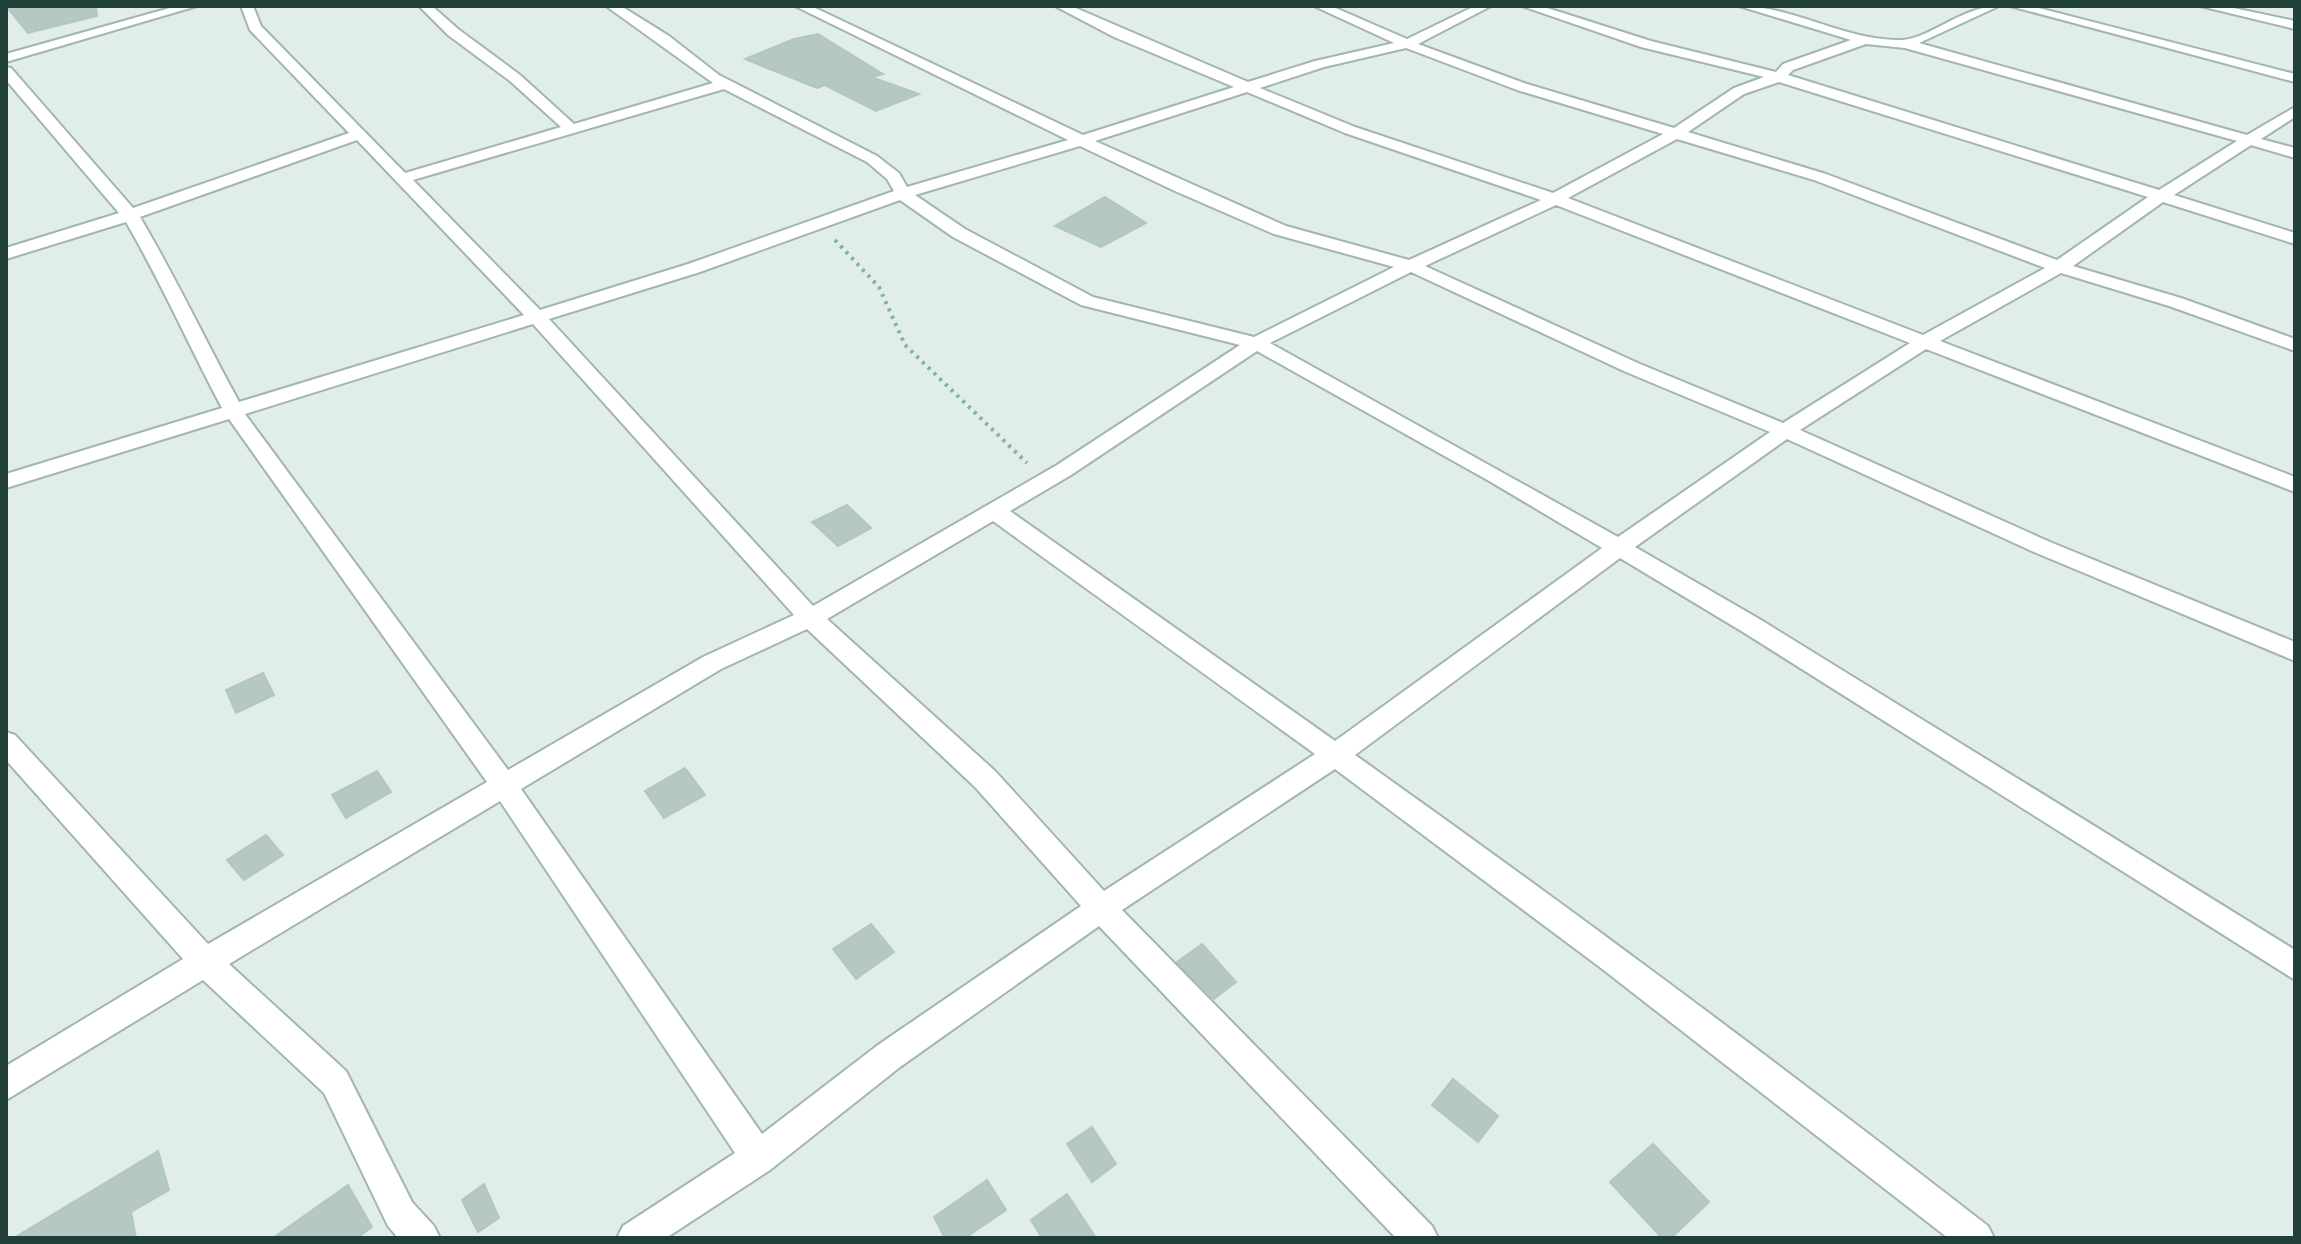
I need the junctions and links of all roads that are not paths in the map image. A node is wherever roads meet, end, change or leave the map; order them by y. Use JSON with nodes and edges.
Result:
{"nodes":[{"id":1,"x":191,"y":6,"type":"edge"},
{"id":2,"x":247,"y":6,"type":"edge"},
{"id":3,"x":425,"y":6,"type":"edge"},
{"id":4,"x":612,"y":6,"type":"edge"},
{"id":5,"x":801,"y":6,"type":"edge"},
{"id":6,"x":1061,"y":6,"type":"edge"},
{"id":7,"x":1320,"y":6,"type":"edge"},
{"id":8,"x":1485,"y":6,"type":"edge"},
{"id":9,"x":1528,"y":6,"type":"edge"},
{"id":10,"x":1745,"y":6,"type":"edge"},
{"id":11,"x":1993,"y":6,"type":"edge"},
{"id":12,"x":2016,"y":6,"type":"edge"},
{"id":13,"x":2206,"y":6,"type":"edge"},
{"id":14,"x":2295,"y":25,"type":"edge"},
{"id":15,"x":1865,"y":40,"type":"junction"},
{"id":16,"x":1407,"y":44,"type":"junction"},
{"id":17,"x":1906,"y":44,"type":"junction"},
{"id":18,"x":6,"y":58,"type":"edge"},
{"id":19,"x":6,"y":71,"type":"edge"},
{"id":20,"x":1779,"y":77,"type":"junction"},
{"id":21,"x":2295,"y":78,"type":"edge"},
{"id":22,"x":725,"y":84,"type":"junction"},
{"id":23,"x":1246,"y":86,"type":"junction"},
{"id":24,"x":2295,"y":111,"type":"edge"},
{"id":25,"x":571,"y":129,"type":"junction"},
{"id":26,"x":1679,"y":132,"type":"junction"},
{"id":27,"x":360,"y":134,"type":"junction"},
{"id":28,"x":1083,"y":140,"type":"junction"},
{"id":29,"x":2252,"y":141,"type":"junction"},
{"id":30,"x":2295,"y":153,"type":"edge"},
{"id":31,"x":404,"y":178,"type":"junction"},
{"id":32,"x":903,"y":194,"type":"junction"},
{"id":33,"x":2161,"y":196,"type":"junction"},
{"id":34,"x":1555,"y":199,"type":"junction"},
{"id":35,"x":130,"y":215,"type":"junction"},
{"id":36,"x":2295,"y":239,"type":"edge"},
{"id":37,"x":6,"y":254,"type":"edge"},
{"id":38,"x":1414,"y":267,"type":"junction"},
{"id":39,"x":2059,"y":267,"type":"junction"},
{"id":40,"x":535,"y":315,"type":"junction"},
{"id":41,"x":1924,"y":342,"type":"junction"},
{"id":42,"x":1256,"y":343,"type":"junction"},
{"id":43,"x":2295,"y":345,"type":"edge"},
{"id":44,"x":234,"y":412,"type":"junction"},
{"id":45,"x":1785,"y":431,"type":"junction"},
{"id":46,"x":6,"y":481,"type":"edge"},
{"id":47,"x":2295,"y":485,"type":"edge"},
{"id":48,"x":993,"y":510,"type":"junction"},
{"id":49,"x":1620,"y":548,"type":"junction"},
{"id":50,"x":810,"y":618,"type":"junction"},
{"id":51,"x":2295,"y":652,"type":"edge"},
{"id":52,"x":6,"y":742,"type":"edge"},
{"id":53,"x":1338,"y":753,"type":"junction"},
{"id":54,"x":504,"y":785,"type":"junction"},
{"id":55,"x":1101,"y":908,"type":"junction"},
{"id":56,"x":205,"y":962,"type":"junction"},
{"id":57,"x":2295,"y":966,"type":"edge"},
{"id":58,"x":6,"y":1084,"type":"edge"},
{"id":59,"x":758,"y":1158,"type":"junction"},
{"id":60,"x":422,"y":1238,"type":"edge"},
{"id":61,"x":635,"y":1238,"type":"edge"},
{"id":62,"x":1420,"y":1238,"type":"edge"},
{"id":63,"x":1976,"y":1238,"type":"edge"}],
"edges":[{"from":1,"to":18,"type":"street"},
{"from":2,"to":27,"type":"street"},
{"from":3,"to":25,"type":"street"},
{"from":4,"to":22,"type":"street"},
{"from":5,"to":28,"type":"street"},
{"from":6,"to":23,"type":"street"},
{"from":7,"to":16,"type":"street"},
{"from":8,"to":16,"type":"street"},
{"from":9,"to":20,"type":"street"},
{"from":10,"to":15,"type":"street"},
{"from":11,"to":17,"type":"street"},
{"from":12,"to":21,"type":"street"},
{"from":13,"to":14,"type":"street"},
{"from":15,"to":17,"type":"street"},
{"from":15,"to":20,"type":"street"},
{"from":16,"to":23,"type":"street"},
{"from":16,"to":26,"type":"street"},
{"from":17,"to":29,"type":"street"},
{"from":19,"to":35,"type":"street"},
{"from":20,"to":26,"type":"street"},
{"from":20,"to":33,"type":"street"},
{"from":22,"to":25,"type":"street"},
{"from":22,"to":32,"type":"street"},
{"from":23,"to":28,"type":"street"},
{"from":23,"to":34,"type":"street"},
{"from":24,"to":29,"type":"street"},
{"from":25,"to":31,"type":"street"},
{"from":26,"to":34,"type":"street"},
{"from":26,"to":39,"type":"street"},
{"from":27,"to":31,"type":"street"},
{"from":27,"to":35,"type":"street"},
{"from":28,"to":32,"type":"street"},
{"from":28,"to":38,"type":"street"},
{"from":29,"to":30,"type":"street"},
{"from":29,"to":33,"type":"street"},
{"from":31,"to":40,"type":"street"},
{"from":32,"to":40,"type":"street"},
{"from":32,"to":42,"type":"street"},
{"from":33,"to":36,"type":"street"},
{"from":33,"to":39,"type":"street"},
{"from":34,"to":38,"type":"street"},
{"from":34,"to":41,"type":"street"},
{"from":35,"to":37,"type":"street"},
{"from":35,"to":44,"type":"street"},
{"from":38,"to":42,"type":"street"},
{"from":38,"to":45,"type":"street"},
{"from":39,"to":41,"type":"street"},
{"from":39,"to":43,"type":"street"},
{"from":40,"to":44,"type":"street"},
{"from":40,"to":50,"type":"street"},
{"from":41,"to":45,"type":"street"},
{"from":41,"to":47,"type":"street"},
{"from":42,"to":48,"type":"street"},
{"from":42,"to":49,"type":"street"},
{"from":44,"to":46,"type":"street"},
{"from":44,"to":54,"type":"street"},
{"from":45,"to":49,"type":"street"},
{"from":45,"to":51,"type":"street"},
{"from":48,"to":50,"type":"street"},
{"from":48,"to":53,"type":"street"},
{"from":49,"to":53,"type":"street"},
{"from":49,"to":57,"type":"street"},
{"from":50,"to":54,"type":"street"},
{"from":50,"to":55,"type":"street"},
{"from":52,"to":56,"type":"street"},
{"from":53,"to":55,"type":"street"},
{"from":53,"to":63,"type":"street"},
{"from":54,"to":56,"type":"street"},
{"from":54,"to":59,"type":"street"},
{"from":55,"to":59,"type":"street"},
{"from":55,"to":62,"type":"street"},
{"from":56,"to":58,"type":"street"},
{"from":56,"to":60,"type":"street"},
{"from":59,"to":61,"type":"street"}]}
